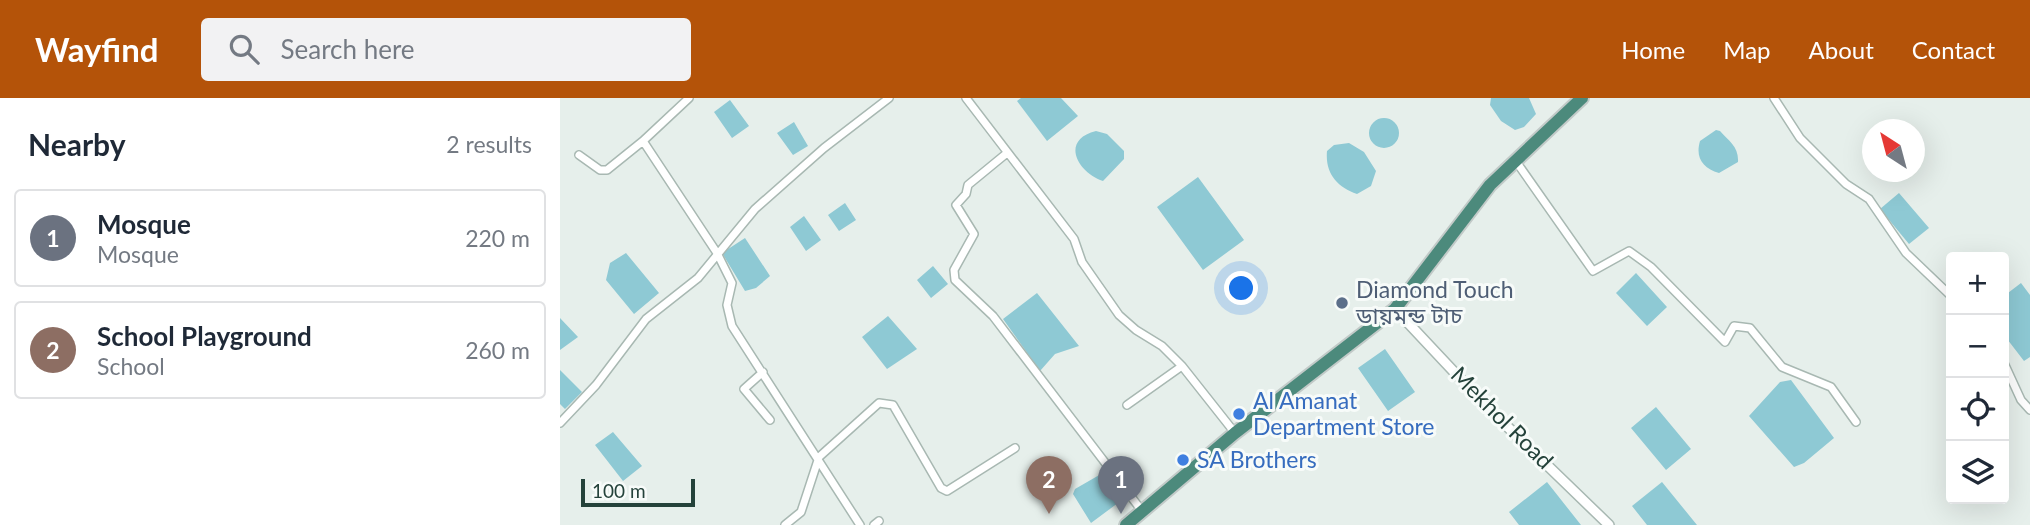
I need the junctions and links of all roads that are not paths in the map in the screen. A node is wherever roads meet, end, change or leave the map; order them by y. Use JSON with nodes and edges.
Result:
{"nodes":[{"id":1,"x":688,"y":98,"type":"edge"},
{"id":2,"x":889,"y":98,"type":"edge"},
{"id":3,"x":966,"y":98,"type":"edge"},
{"id":4,"x":1582,"y":98,"type":"edge"},
{"id":5,"x":1774,"y":98,"type":"edge"},
{"id":6,"x":643,"y":142,"type":"junction"},
{"id":7,"x":1007,"y":153,"type":"junction"},
{"id":8,"x":579,"y":155,"type":"dead end"},
{"id":9,"x":1514,"y":160,"type":"junction"},
{"id":10,"x":717,"y":253,"type":"junction"},
{"id":11,"x":1946,"y":291,"type":"edge"},
{"id":12,"x":1395,"y":309,"type":"junction"},
{"id":13,"x":1182,"y":366,"type":"junction"},
{"id":14,"x":764,"y":372,"type":"junction"},
{"id":15,"x":2009,"y":372,"type":"edge"},
{"id":16,"x":1127,"y":405,"type":"dead end"},
{"id":17,"x":2030,"y":410,"type":"edge"},
{"id":18,"x":770,"y":421,"type":"dead end"},
{"id":19,"x":1856,"y":422,"type":"dead end"},
{"id":20,"x":560,"y":423,"type":"edge"},
{"id":21,"x":1236,"y":433,"type":"junction"},
{"id":22,"x":1016,"y":447,"type":"dead end"},
{"id":23,"x":819,"y":457,"type":"junction"},
{"id":24,"x":1142,"y":511,"type":"junction"},
{"id":25,"x":1131,"y":524,"type":"edge"},
{"id":26,"x":785,"y":525,"type":"edge"},
{"id":27,"x":860,"y":525,"type":"edge"},
{"id":28,"x":1609,"y":525,"type":"edge"}],
"edges":[{"from":1,"to":6,"type":"street"},
{"from":2,"to":10,"type":"street"},
{"from":3,"to":7,"type":"street"},
{"from":4,"to":9,"type":"highway"},
{"from":5,"to":11,"type":"street"},
{"from":6,"to":8,"type":"street"},
{"from":6,"to":10,"type":"street"},
{"from":7,"to":13,"type":"street"},
{"from":7,"to":24,"type":"street"},
{"from":9,"to":12,"type":"highway"},
{"from":9,"to":19,"type":"street"},
{"from":10,"to":14,"type":"street"},
{"from":10,"to":20,"type":"street"},
{"from":12,"to":21,"type":"highway"},
{"from":12,"to":28,"type":"street","name":"Mekhol Road"},
{"from":13,"to":16,"type":"street"},
{"from":13,"to":21,"type":"street"},
{"from":14,"to":18,"type":"street"},
{"from":14,"to":23,"type":"street"},
{"from":15,"to":17,"type":"street"},
{"from":21,"to":24,"type":"highway"},
{"from":22,"to":23,"type":"street"},
{"from":23,"to":26,"type":"street"},
{"from":23,"to":27,"type":"street"},
{"from":24,"to":25,"type":"highway"}]}
